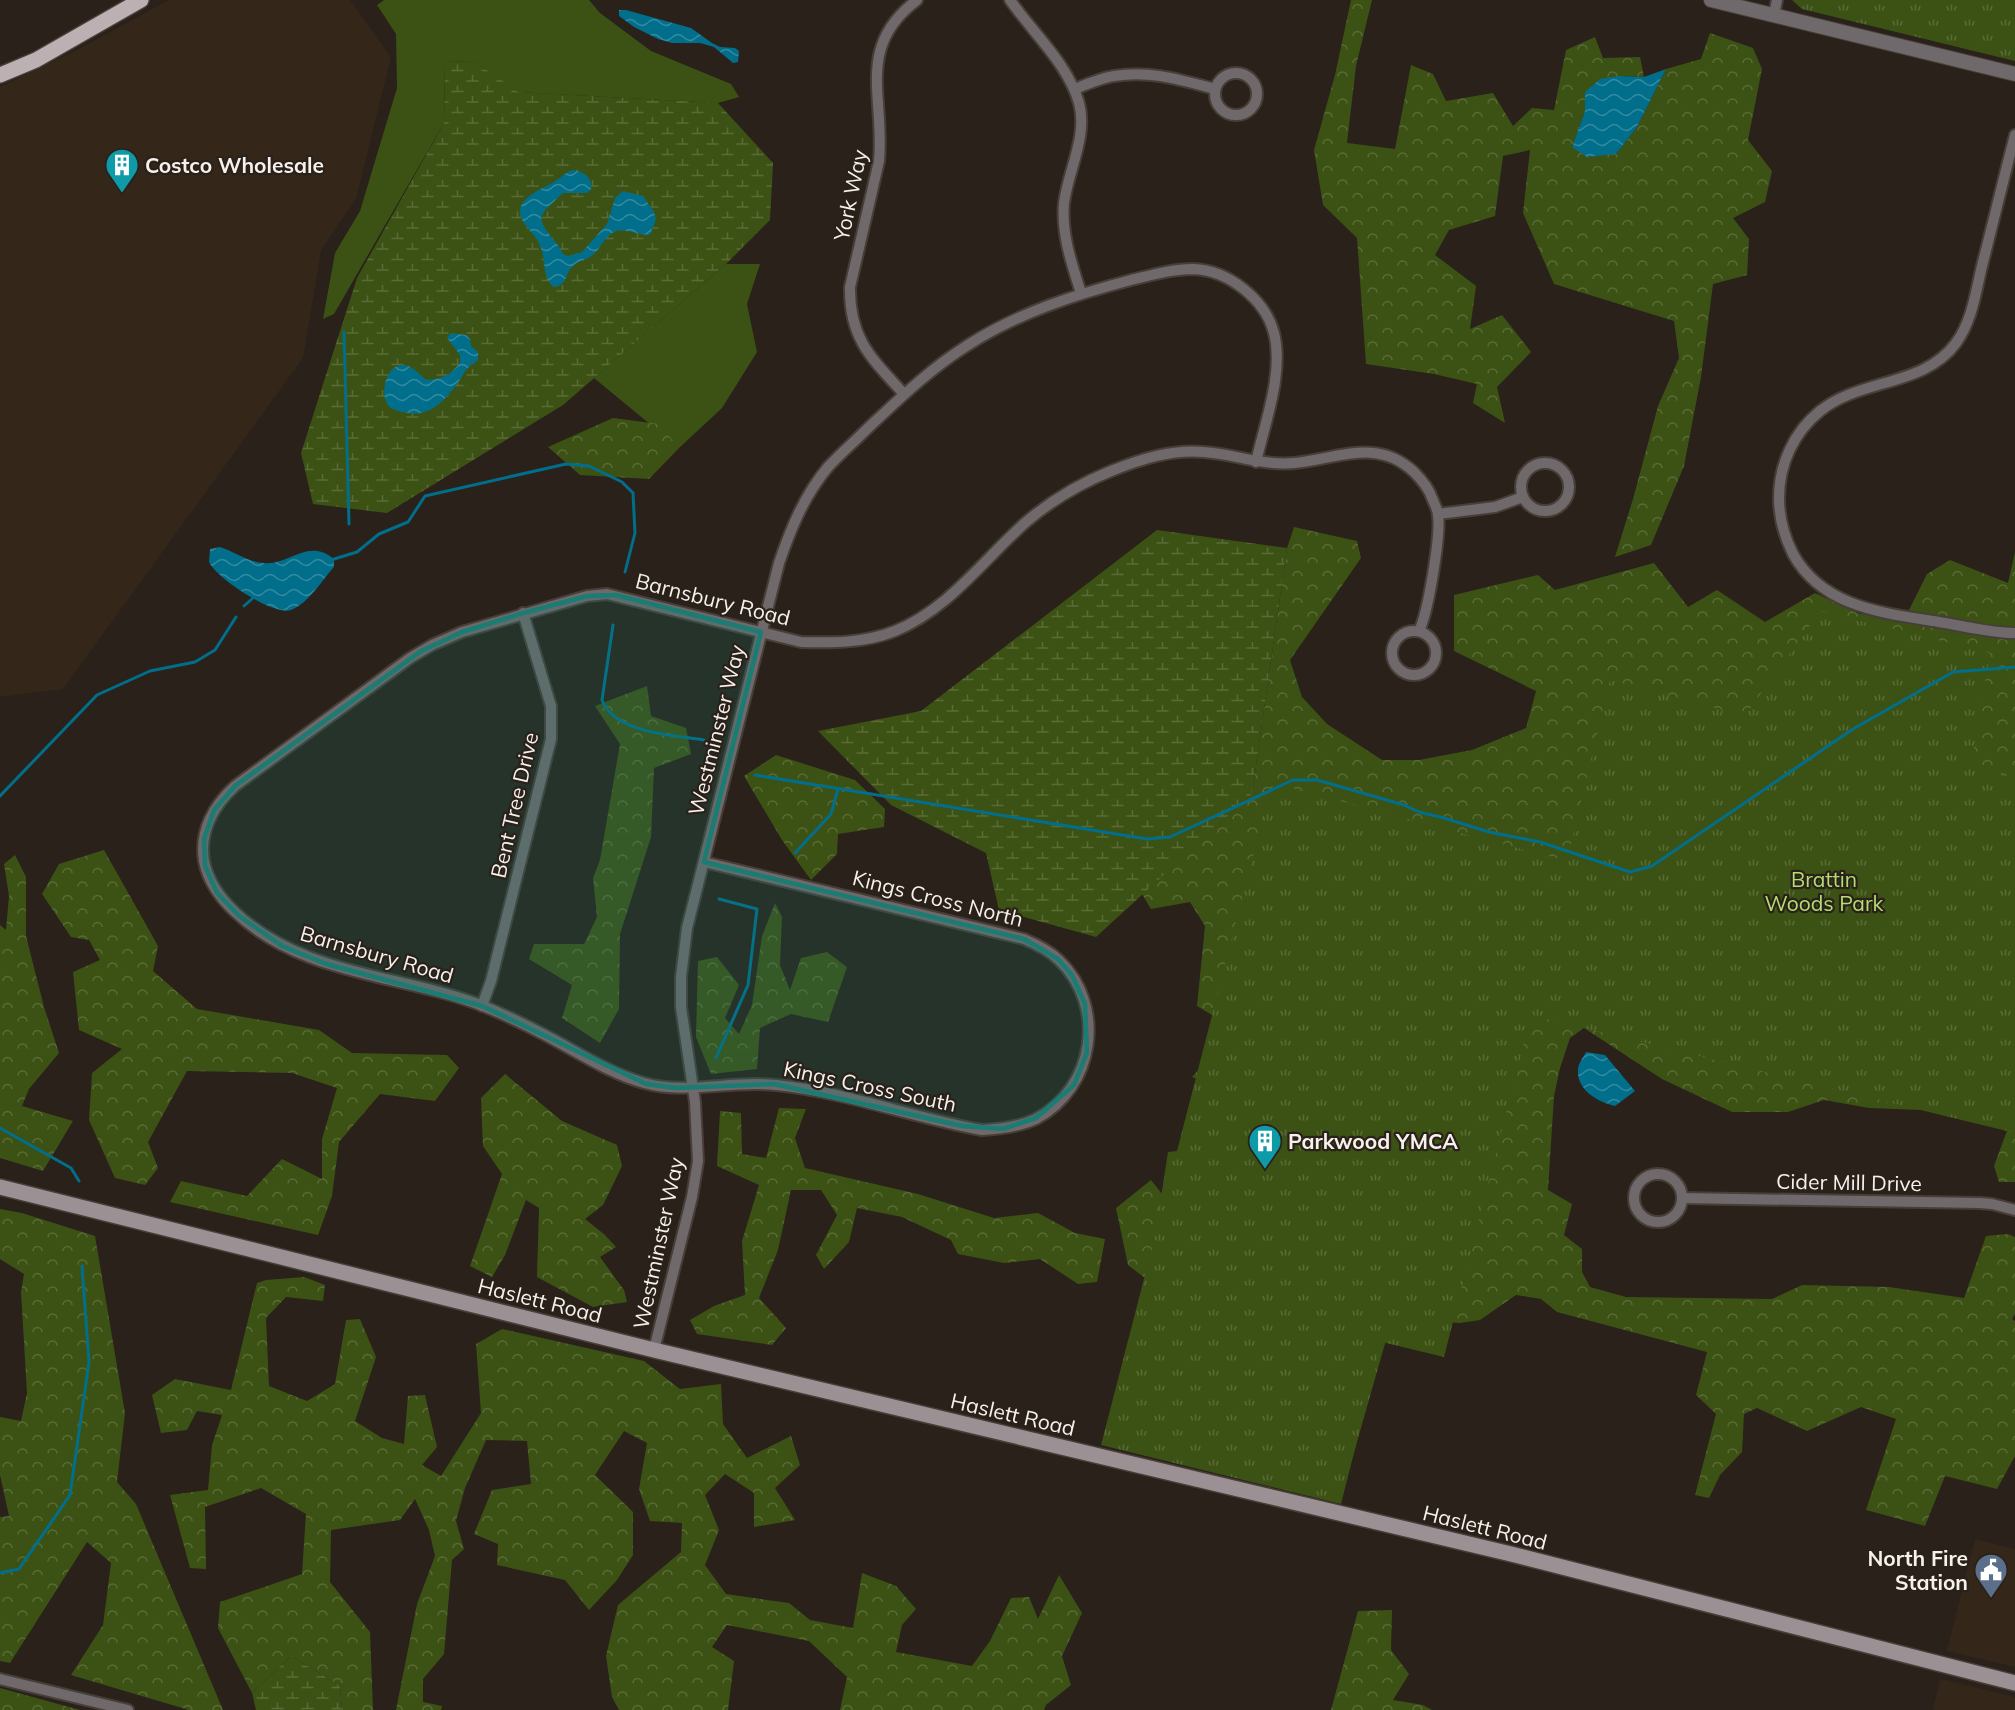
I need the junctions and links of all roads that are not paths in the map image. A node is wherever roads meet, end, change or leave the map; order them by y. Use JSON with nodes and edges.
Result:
{"nodes":[{"id":1,"x":141,"y":0,"type":"edge"},
{"id":2,"x":917,"y":0,"type":"edge"},
{"id":3,"x":1011,"y":0,"type":"edge"},
{"id":4,"x":1711,"y":0,"type":"edge"},
{"id":5,"x":1778,"y":0,"type":"edge"},
{"id":6,"x":1774,"y":15,"type":"junction"},
{"id":7,"x":2015,"y":74,"type":"edge"},
{"id":8,"x":0,"y":75,"type":"edge"},
{"id":9,"x":1075,"y":89,"type":"junction"},
{"id":10,"x":1215,"y":89,"type":"junction"},
{"id":11,"x":2015,"y":135,"type":"edge"},
{"id":12,"x":1081,"y":293,"type":"junction"},
{"id":13,"x":904,"y":394,"type":"junction"},
{"id":14,"x":1256,"y":462,"type":"junction"},
{"id":15,"x":1523,"y":497,"type":"junction"},
{"id":16,"x":1438,"y":514,"type":"junction"},
{"id":17,"x":523,"y":613,"type":"junction"},
{"id":18,"x":1419,"y":631,"type":"junction"},
{"id":19,"x":761,"y":632,"type":"junction"},
{"id":20,"x":2015,"y":633,"type":"edge"},
{"id":21,"x":704,"y":862,"type":"junction"},
{"id":22,"x":482,"y":1006,"type":"junction"},
{"id":23,"x":1087,"y":1053,"type":"joint"},
{"id":24,"x":692,"y":1088,"type":"junction"},
{"id":25,"x":0,"y":1187,"type":"edge"},
{"id":26,"x":1682,"y":1198,"type":"junction"},
{"id":27,"x":2015,"y":1210,"type":"edge"},
{"id":28,"x":654,"y":1350,"type":"junction"},
{"id":29,"x":0,"y":1679,"type":"edge"},
{"id":30,"x":2015,"y":1683,"type":"edge"},
{"id":31,"x":128,"y":1710,"type":"edge"}],
"edges":[{"from":1,"to":8,"type":"main road"},
{"from":2,"to":13,"type":"street","name":"York Way"},
{"from":3,"to":9,"type":"street"},
{"from":4,"to":6,"type":"street"},
{"from":5,"to":6,"type":"street"},
{"from":6,"to":7,"type":"street"},
{"from":9,"to":10,"type":"street"},
{"from":9,"to":12,"type":"street"},
{"from":10,"to":10,"type":"street"},
{"from":11,"to":20,"type":"street"},
{"from":12,"to":13,"type":"street","name":"Westminster Way"},
{"from":12,"to":14,"type":"street","name":"Westminster Way"},
{"from":13,"to":19,"type":"street","name":"Westminster Way"},
{"from":14,"to":16,"type":"street","name":"Barnsbury Road"},
{"from":14,"to":19,"type":"street","name":"Barnsbury Road"},
{"from":15,"to":15,"type":"street"},
{"from":15,"to":16,"type":"street"},
{"from":16,"to":18,"type":"street","name":"Barnsbury Road"},
{"from":17,"to":19,"type":"street","name":"Barnsbury Road"},
{"from":17,"to":22,"type":"street","name":"Bent Tree Drive"},
{"from":17,"to":22,"type":"street","name":"Barnsbury Road"},
{"from":18,"to":18,"type":"street"},
{"from":19,"to":21,"type":"street","name":"Westminster Way"},
{"from":21,"to":23,"type":"street","name":"Kings Cross North"},
{"from":21,"to":24,"type":"street","name":"Westminster Way"},
{"from":22,"to":24,"type":"street","name":"Kings Cross South"},
{"from":23,"to":24,"type":"street","name":"Kings Cross South"},
{"from":24,"to":28,"type":"street","name":"Westminster Way"},
{"from":25,"to":28,"type":"main road","name":"Haslett Road"},
{"from":26,"to":26,"type":"street"},
{"from":26,"to":27,"type":"street","name":"Cider Mill Drive"},
{"from":28,"to":30,"type":"main road","name":"Haslett Road"},
{"from":29,"to":31,"type":"street"}]}
